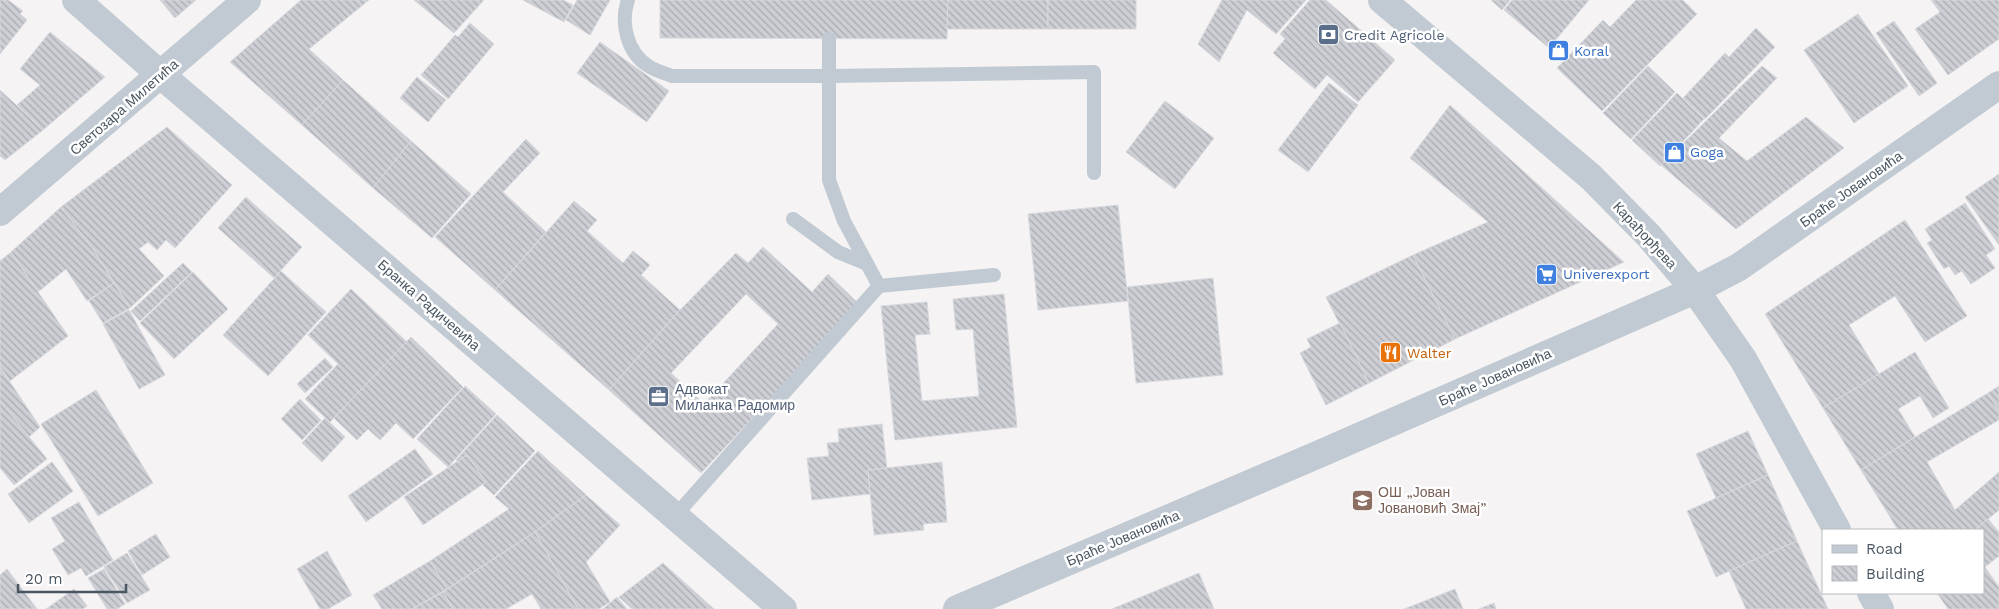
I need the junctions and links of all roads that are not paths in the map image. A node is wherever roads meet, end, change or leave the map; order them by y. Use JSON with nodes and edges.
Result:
{"nodes":[{"id":1,"x":76,"y":0,"type":"edge"},
{"id":2,"x":247,"y":0,"type":"edge"},
{"id":3,"x":628,"y":0,"type":"edge"},
{"id":4,"x":1382,"y":0,"type":"edge"},
{"id":5,"x":829,"y":39,"type":"dead end"},
{"id":6,"x":162,"y":75,"type":"junction"},
{"id":7,"x":829,"y":76,"type":"junction"},
{"id":8,"x":1999,"y":85,"type":"edge"},
{"id":9,"x":1094,"y":173,"type":"dead end"},
{"id":10,"x":0,"y":212,"type":"edge"},
{"id":11,"x":793,"y":219,"type":"dead end"},
{"id":12,"x":867,"y":264,"type":"junction"},
{"id":13,"x":994,"y":276,"type":"dead end"},
{"id":14,"x":879,"y":286,"type":"junction"},
{"id":15,"x":1695,"y":290,"type":"junction"},
{"id":16,"x":675,"y":516,"type":"junction"},
{"id":17,"x":1836,"y":529,"type":"edge"},
{"id":18,"x":1872,"y":594,"type":"edge"},
{"id":19,"x":783,"y":609,"type":"edge"},
{"id":20,"x":957,"y":609,"type":"edge"},
{"id":21,"x":1880,"y":609,"type":"edge"}],
"edges":[{"from":1,"to":6,"type":"street","name":"Бранка Радичевића"},
{"from":2,"to":6,"type":"street","name":"Светозара Милетића"},
{"from":3,"to":7,"type":"lane"},
{"from":4,"to":15,"type":"street","name":"Карађорђева"},
{"from":5,"to":7,"type":"lane"},
{"from":6,"to":10,"type":"street","name":"Светозара Милетића"},
{"from":6,"to":16,"type":"street","name":"Бранка Радичевића"},
{"from":7,"to":9,"type":"lane"},
{"from":7,"to":12,"type":"lane"},
{"from":8,"to":15,"type":"street","name":"Браће Јовановића"},
{"from":11,"to":12,"type":"lane"},
{"from":12,"to":14,"type":"lane"},
{"from":13,"to":14,"type":"lane"},
{"from":14,"to":16,"type":"lane"},
{"from":15,"to":17,"type":"street","name":"Карађорђева"},
{"from":15,"to":20,"type":"street","name":"Браће Јовановића"},
{"from":16,"to":19,"type":"street","name":"Бранка Радичевића"},
{"from":18,"to":21,"type":"street"}]}
